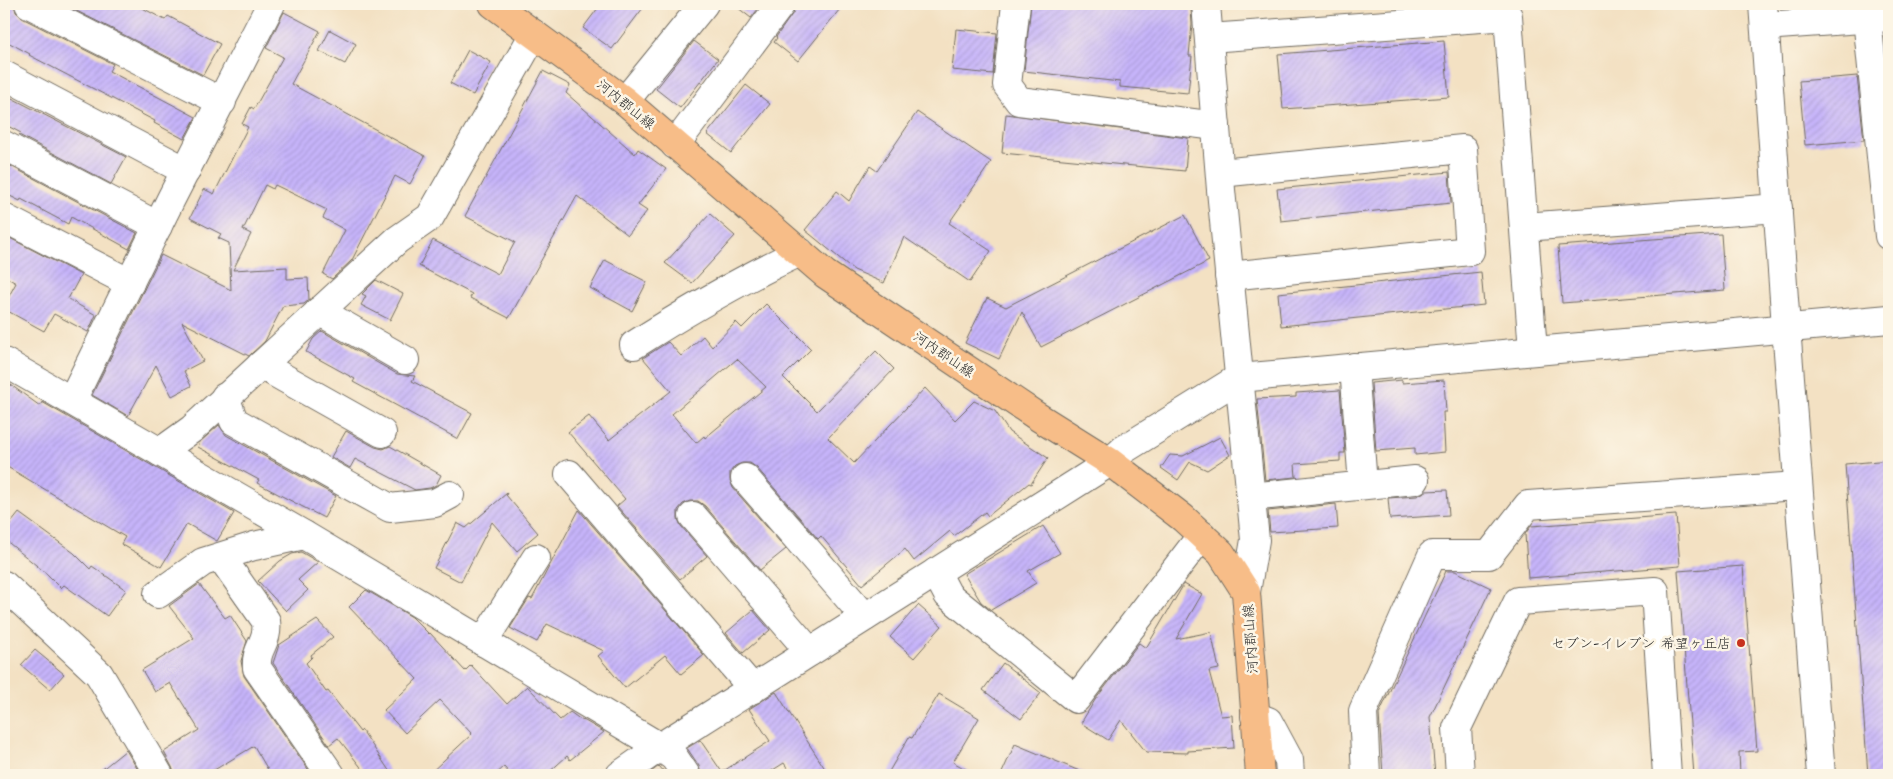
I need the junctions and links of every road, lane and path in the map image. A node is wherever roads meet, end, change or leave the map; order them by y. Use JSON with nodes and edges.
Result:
{"nodes":[{"id":1,"x":29,"y":4,"type":"edge"},
{"id":2,"x":272,"y":4,"type":"edge"},
{"id":3,"x":493,"y":4,"type":"edge"},
{"id":4,"x":704,"y":4,"type":"edge"},
{"id":5,"x":781,"y":4,"type":"edge"},
{"id":6,"x":1016,"y":4,"type":"edge"},
{"id":7,"x":1206,"y":4,"type":"edge"},
{"id":8,"x":1764,"y":15,"type":"edge"},
{"id":9,"x":1878,"y":18,"type":"edge"},
{"id":10,"x":534,"y":34,"type":"junction"},
{"id":11,"x":1209,"y":38,"type":"junction"},
{"id":12,"x":4,"y":75,"type":"edge"},
{"id":13,"x":624,"y":101,"type":"junction"},
{"id":14,"x":222,"y":102,"type":"junction"},
{"id":15,"x":1216,"y":126,"type":"junction"},
{"id":16,"x":4,"y":145,"type":"edge"},
{"id":17,"x":675,"y":145,"type":"junction"},
{"id":18,"x":186,"y":171,"type":"junction"},
{"id":19,"x":1220,"y":173,"type":"junction"},
{"id":20,"x":1778,"y":208,"type":"junction"},
{"id":21,"x":4,"y":218,"type":"edge"},
{"id":22,"x":158,"y":226,"type":"junction"},
{"id":23,"x":1524,"y":227,"type":"junction"},
{"id":24,"x":1889,"y":236,"type":"edge"},
{"id":25,"x":800,"y":252,"type":"junction"},
{"id":26,"x":1229,"y":276,"type":"junction"},
{"id":27,"x":130,"y":283,"type":"junction"},
{"id":28,"x":319,"y":311,"type":"junction"},
{"id":29,"x":1889,"y":319,"type":"edge"},
{"id":30,"x":1786,"y":327,"type":"junction"},
{"id":31,"x":634,"y":346,"type":"dead end"},
{"id":32,"x":1533,"y":351,"type":"junction"},
{"id":33,"x":405,"y":360,"type":"dead end"},
{"id":34,"x":4,"y":362,"type":"edge"},
{"id":35,"x":261,"y":365,"type":"junction"},
{"id":36,"x":1354,"y":367,"type":"junction"},
{"id":37,"x":1239,"y":378,"type":"junction"},
{"id":38,"x":225,"y":397,"type":"junction"},
{"id":39,"x":72,"y":400,"type":"junction"},
{"id":40,"x":382,"y":433,"type":"dead end"},
{"id":41,"x":160,"y":452,"type":"junction"},
{"id":42,"x":1110,"y":462,"type":"junction"},
{"id":43,"x":570,"y":474,"type":"dead end"},
{"id":44,"x":744,"y":478,"type":"dead end"},
{"id":45,"x":1415,"y":480,"type":"dead end"},
{"id":46,"x":1362,"y":485,"type":"junction"},
{"id":47,"x":1798,"y":486,"type":"junction"},
{"id":48,"x":450,"y":495,"type":"dead end"},
{"id":49,"x":1250,"y":497,"type":"junction"},
{"id":50,"x":693,"y":516,"type":"dead end"},
{"id":51,"x":304,"y":535,"type":"junction"},
{"id":52,"x":1202,"y":535,"type":"junction"},
{"id":53,"x":221,"y":557,"type":"junction"},
{"id":54,"x":536,"y":558,"type":"dead end"},
{"id":55,"x":936,"y":572,"type":"junction"},
{"id":56,"x":4,"y":585,"type":"edge"},
{"id":57,"x":1246,"y":592,"type":"junction"},
{"id":58,"x":158,"y":594,"type":"dead end"},
{"id":59,"x":866,"y":616,"type":"junction"},
{"id":60,"x":483,"y":642,"type":"junction"},
{"id":61,"x":810,"y":652,"type":"junction"},
{"id":62,"x":753,"y":689,"type":"junction"},
{"id":63,"x":1256,"y":716,"type":"junction"},
{"id":64,"x":660,"y":748,"type":"junction"},
{"id":65,"x":159,"y":775,"type":"edge"},
{"id":66,"x":331,"y":775,"type":"edge"},
{"id":67,"x":620,"y":775,"type":"edge"},
{"id":68,"x":686,"y":775,"type":"edge"},
{"id":69,"x":1260,"y":775,"type":"edge"},
{"id":70,"x":1290,"y":775,"type":"edge"},
{"id":71,"x":1366,"y":775,"type":"edge"},
{"id":72,"x":1460,"y":775,"type":"edge"},
{"id":73,"x":1667,"y":775,"type":"edge"},
{"id":74,"x":1820,"y":775,"type":"edge"}],
"edges":[{"from":1,"to":14,"type":"street"},
{"from":2,"to":14,"type":"street"},
{"from":3,"to":10,"type":"main road","name":"河内郡山線"},
{"from":4,"to":13,"type":"street"},
{"from":5,"to":17,"type":"street"},
{"from":6,"to":15,"type":"street"},
{"from":7,"to":11,"type":"street"},
{"from":8,"to":9,"type":"street"},
{"from":8,"to":20,"type":"street"},
{"from":9,"to":24,"type":"street"},
{"from":10,"to":13,"type":"main road","name":"河内郡山線"},
{"from":10,"to":28,"type":"street"},
{"from":11,"to":15,"type":"street"},
{"from":11,"to":23,"type":"street"},
{"from":12,"to":18,"type":"street"},
{"from":13,"to":17,"type":"main road","name":"河内郡山線"},
{"from":14,"to":18,"type":"street"},
{"from":15,"to":19,"type":"street"},
{"from":16,"to":22,"type":"street"},
{"from":17,"to":25,"type":"main road","name":"河内郡山線"},
{"from":18,"to":22,"type":"street"},
{"from":19,"to":26,"type":"street"},
{"from":19,"to":26,"type":"street"},
{"from":20,"to":23,"type":"street"},
{"from":20,"to":30,"type":"street"},
{"from":21,"to":27,"type":"street"},
{"from":22,"to":27,"type":"street"},
{"from":23,"to":32,"type":"street"},
{"from":25,"to":31,"type":"street"},
{"from":25,"to":42,"type":"main road","name":"河内郡山線"},
{"from":26,"to":37,"type":"street"},
{"from":27,"to":39,"type":"street"},
{"from":28,"to":33,"type":"street"},
{"from":28,"to":35,"type":"street"},
{"from":29,"to":30,"type":"street"},
{"from":30,"to":32,"type":"street"},
{"from":30,"to":47,"type":"street"},
{"from":32,"to":36,"type":"street"},
{"from":34,"to":39,"type":"street"},
{"from":35,"to":38,"type":"street"},
{"from":35,"to":40,"type":"street"},
{"from":36,"to":37,"type":"street"},
{"from":36,"to":46,"type":"street"},
{"from":37,"to":42,"type":"street"},
{"from":37,"to":49,"type":"street"},
{"from":38,"to":41,"type":"street"},
{"from":38,"to":48,"type":"street"},
{"from":39,"to":41,"type":"street"},
{"from":41,"to":51,"type":"street"},
{"from":42,"to":52,"type":"main road","name":"河内郡山線"},
{"from":42,"to":55,"type":"street"},
{"from":43,"to":62,"type":"street"},
{"from":44,"to":59,"type":"street"},
{"from":45,"to":46,"type":"street"},
{"from":46,"to":49,"type":"street"},
{"from":47,"to":71,"type":"street"},
{"from":47,"to":74,"type":"street"},
{"from":49,"to":57,"type":"street"},
{"from":50,"to":61,"type":"street"},
{"from":51,"to":53,"type":"street"},
{"from":51,"to":60,"type":"street"},
{"from":52,"to":55,"type":"street"},
{"from":52,"to":57,"type":"main road","name":"河内郡山線"},
{"from":53,"to":58,"type":"street"},
{"from":53,"to":66,"type":"street"},
{"from":54,"to":60,"type":"street"},
{"from":55,"to":59,"type":"street"},
{"from":56,"to":65,"type":"street"},
{"from":57,"to":63,"type":"main road","name":"河内郡山線"},
{"from":59,"to":61,"type":"street"},
{"from":60,"to":64,"type":"street"},
{"from":61,"to":62,"type":"street"},
{"from":62,"to":64,"type":"street"},
{"from":63,"to":69,"type":"main road","name":"河内郡山線"},
{"from":63,"to":70,"type":"street"},
{"from":64,"to":67,"type":"street"},
{"from":64,"to":68,"type":"street"},
{"from":72,"to":73,"type":"street"}]}
